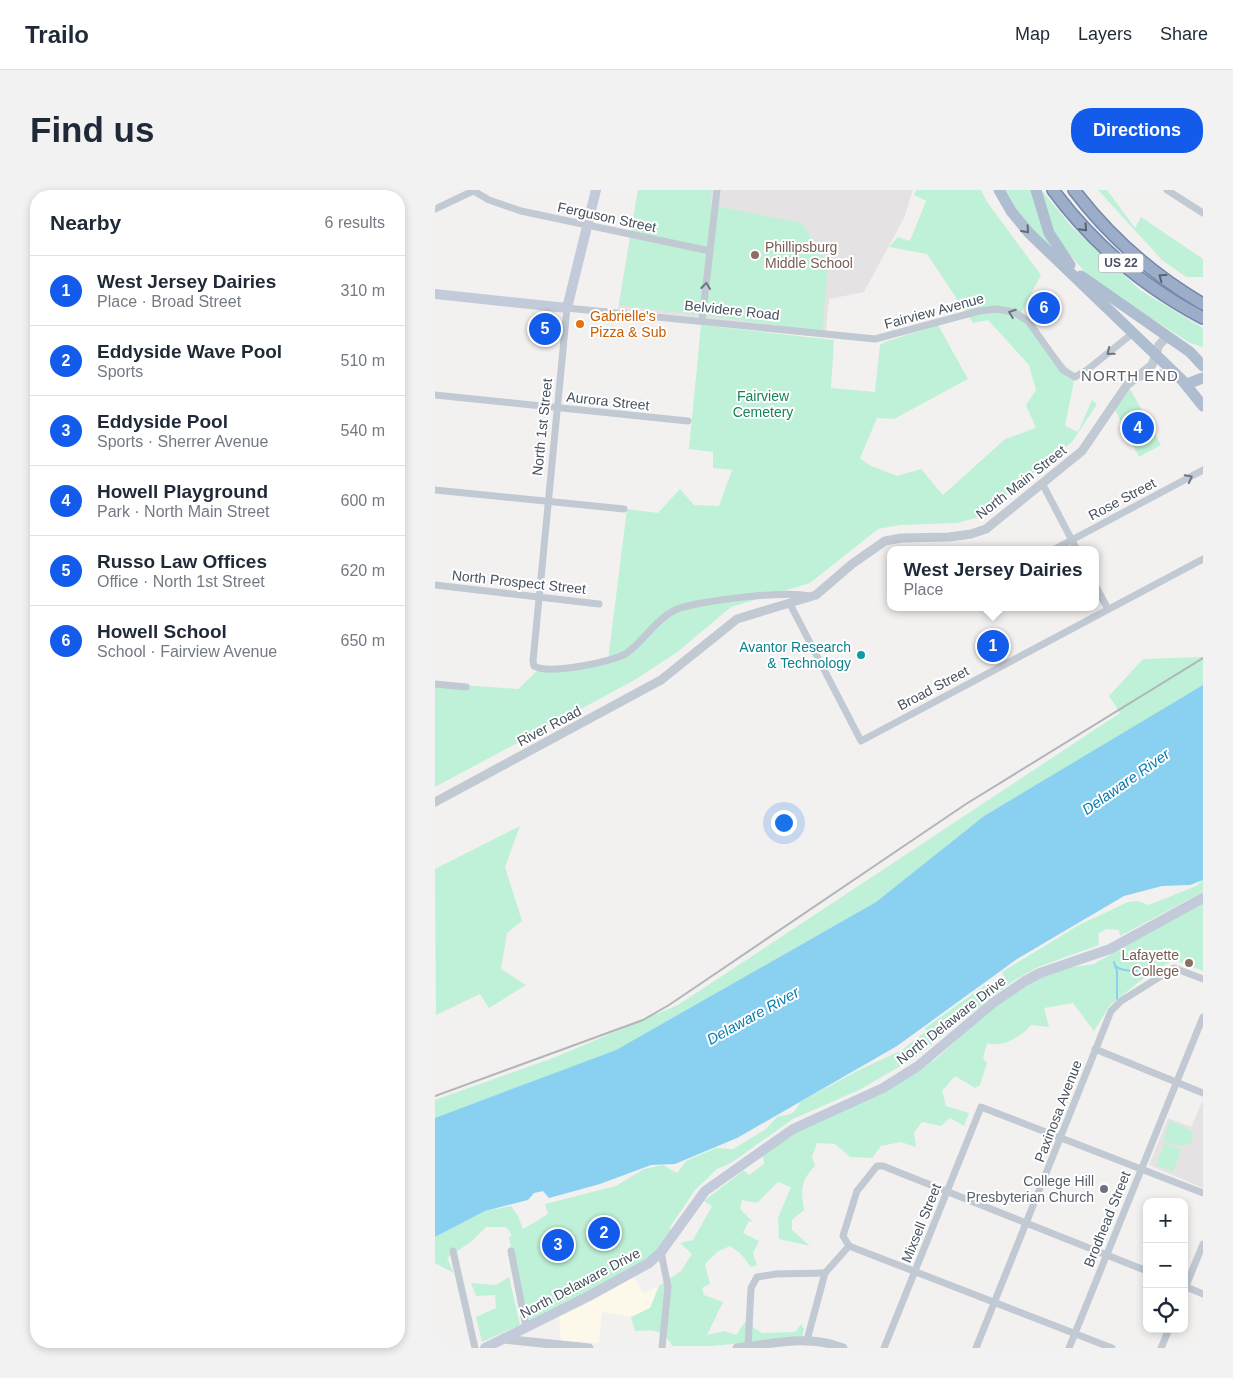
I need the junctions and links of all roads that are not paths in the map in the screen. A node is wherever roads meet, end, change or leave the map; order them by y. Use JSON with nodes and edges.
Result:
{"nodes":[{"id":1,"x":474,"y":190,"type":"edge"},
{"id":2,"x":596,"y":190,"type":"edge"},
{"id":3,"x":717,"y":190,"type":"edge"},
{"id":4,"x":999,"y":190,"type":"edge"},
{"id":5,"x":1036,"y":190,"type":"edge"},
{"id":6,"x":1053,"y":190,"type":"edge"},
{"id":7,"x":1074,"y":190,"type":"edge"},
{"id":8,"x":1167,"y":190,"type":"edge"},
{"id":9,"x":435,"y":209,"type":"edge"},
{"id":10,"x":1203,"y":213,"type":"edge"},
{"id":11,"x":588,"y":225,"type":"junction"},
{"id":12,"x":710,"y":251,"type":"junction"},
{"id":13,"x":435,"y":294,"type":"edge"},
{"id":14,"x":1203,"y":304,"type":"edge"},
{"id":15,"x":567,"y":308,"type":"junction"},
{"id":16,"x":1135,"y":315,"type":"junction"},
{"id":17,"x":1203,"y":318,"type":"edge"},
{"id":18,"x":702,"y":320,"type":"junction"},
{"id":19,"x":1129,"y":329,"type":"junction"},
{"id":20,"x":1167,"y":337,"type":"junction"},
{"id":21,"x":877,"y":339,"type":"joint"},
{"id":22,"x":1156,"y":354,"type":"junction"},
{"id":23,"x":1203,"y":366,"type":"edge"},
{"id":24,"x":1175,"y":373,"type":"junction"},
{"id":25,"x":1139,"y":376,"type":"junction"},
{"id":26,"x":1203,"y":378,"type":"edge"},
{"id":27,"x":1187,"y":384,"type":"junction"},
{"id":28,"x":435,"y":395,"type":"edge"},
{"id":29,"x":1203,"y":406,"type":"edge"},
{"id":30,"x":558,"y":408,"type":"junction"},
{"id":31,"x":688,"y":422,"type":"dead end"},
{"id":32,"x":1203,"y":470,"type":"edge"},
{"id":33,"x":1042,"y":483,"type":"junction"},
{"id":34,"x":435,"y":490,"type":"edge"},
{"id":35,"x":549,"y":501,"type":"junction"},
{"id":36,"x":624,"y":509,"type":"dead end"},
{"id":37,"x":1072,"y":540,"type":"junction"},
{"id":38,"x":1061,"y":546,"type":"edge"},
{"id":39,"x":1075,"y":546,"type":"edge"},
{"id":40,"x":1203,"y":559,"type":"edge"},
{"id":41,"x":435,"y":585,"type":"edge"},
{"id":42,"x":1099,"y":592,"type":"edge"},
{"id":43,"x":539,"y":596,"type":"junction"},
{"id":44,"x":812,"y":597,"type":"junction"},
{"id":45,"x":599,"y":604,"type":"dead end"},
{"id":46,"x":790,"y":604,"type":"junction"},
{"id":47,"x":1108,"y":609,"type":"junction"},
{"id":48,"x":435,"y":684,"type":"edge"},
{"id":49,"x":466,"y":687,"type":"dead end"},
{"id":50,"x":435,"y":802,"type":"edge"},
{"id":51,"x":1203,"y":898,"type":"edge"},
{"id":52,"x":1203,"y":979,"type":"edge"},
{"id":53,"x":1203,"y":1017,"type":"edge"},
{"id":54,"x":1095,"y":1049,"type":"junction"},
{"id":55,"x":1176,"y":1082,"type":"junction"},
{"id":56,"x":1203,"y":1093,"type":"edge"},
{"id":57,"x":1061,"y":1138,"type":"junction"},
{"id":58,"x":1141,"y":1170,"type":"junction"},
{"id":59,"x":947,"y":1192,"type":"junction"},
{"id":60,"x":1203,"y":1193,"type":"edge"},
{"id":61,"x":1026,"y":1222,"type":"junction"},
{"id":62,"x":1203,"y":1244,"type":"edge"},
{"id":63,"x":849,"y":1246,"type":"junction"},
{"id":64,"x":453,"y":1251,"type":"dead end"},
{"id":65,"x":511,"y":1251,"type":"dead end"},
{"id":66,"x":661,"y":1252,"type":"junction"},
{"id":67,"x":1106,"y":1255,"type":"junction"},
{"id":68,"x":1143,"y":1269,"type":"edge"},
{"id":69,"x":915,"y":1271,"type":"junction"},
{"id":70,"x":825,"y":1273,"type":"junction"},
{"id":71,"x":1188,"y":1281,"type":"edge"},
{"id":72,"x":1188,"y":1289,"type":"edge"},
{"id":73,"x":1203,"y":1294,"type":"edge"},
{"id":74,"x":995,"y":1301,"type":"junction"},
{"id":75,"x":526,"y":1327,"type":"junction"},
{"id":76,"x":1075,"y":1333,"type":"junction"},
{"id":77,"x":1167,"y":1333,"type":"edge"},
{"id":78,"x":503,"y":1339,"type":"junction"},
{"id":79,"x":807,"y":1340,"type":"junction"},
{"id":80,"x":747,"y":1347,"type":"edge"},
{"id":81,"x":475,"y":1348,"type":"edge"},
{"id":82,"x":485,"y":1348,"type":"edge"},
{"id":83,"x":589,"y":1348,"type":"edge"},
{"id":84,"x":662,"y":1348,"type":"edge"},
{"id":85,"x":737,"y":1348,"type":"edge"},
{"id":86,"x":843,"y":1348,"type":"edge"},
{"id":87,"x":884,"y":1348,"type":"edge"},
{"id":88,"x":976,"y":1348,"type":"edge"},
{"id":89,"x":1069,"y":1348,"type":"edge"},
{"id":90,"x":1112,"y":1348,"type":"edge"},
{"id":91,"x":1161,"y":1348,"type":"edge"}],
"edges":[{"from":1,"to":9,"type":"street"},
{"from":1,"to":11,"type":"street","name":"Ferguson Street"},
{"from":2,"to":11,"type":"main road","name":"North 1st Street"},
{"from":3,"to":12,"type":"street"},
{"from":4,"to":19,"type":"main road","one_way":true},
{"from":5,"to":16,"type":"main road"},
{"from":6,"to":17,"type":"highway","number":"US 22","one_way":true},
{"from":14,"to":7,"type":"highway","number":"US 22","one_way":true},
{"from":8,"to":10,"type":"street"},
{"from":11,"to":12,"type":"street","name":"Ferguson Street"},
{"from":11,"to":15,"type":"main road","name":"North 1st Street"},
{"from":18,"to":12,"type":"street","one_way":true},
{"from":13,"to":15,"type":"main road","name":"Belvidere Road"},
{"from":15,"to":18,"type":"street","name":"Belvidere Road"},
{"from":15,"to":30,"type":"street","name":"North 1st Street"},
{"from":16,"to":19,"type":"main road"},
{"from":16,"to":20,"type":"main road"},
{"from":18,"to":21,"type":"street","name":"Belvidere Road"},
{"from":19,"to":21,"type":"street","name":"Fairview Avenue","one_way":true},
{"from":19,"to":22,"type":"main road"},
{"from":20,"to":22,"type":"street","name":"North Main Street"},
{"from":20,"to":23,"type":"main road"},
{"from":22,"to":24,"type":"main road"},
{"from":22,"to":25,"type":"street","name":"North Main Street"},
{"from":24,"to":25,"type":"street"},
{"from":24,"to":27,"type":"main road"},
{"from":25,"to":33,"type":"street","name":"North Main Street"},
{"from":26,"to":27,"type":"main road"},
{"from":27,"to":29,"type":"main road"},
{"from":28,"to":30,"type":"street","name":"Aurora Street"},
{"from":30,"to":31,"type":"street","name":"Aurora Street"},
{"from":30,"to":35,"type":"street","name":"North 1st Street"},
{"from":37,"to":32,"type":"street","name":"Rose Street","one_way":true},
{"from":33,"to":37,"type":"street"},
{"from":33,"to":44,"type":"street","name":"North Main Street"},
{"from":34,"to":35,"type":"street"},
{"from":35,"to":36,"type":"street"},
{"from":35,"to":43,"type":"street","name":"North 1st Street"},
{"from":37,"to":38,"type":"street","name":"Rose Street"},
{"from":37,"to":39,"type":"street"},
{"from":40,"to":47,"type":"street","name":"Broad Street"},
{"from":41,"to":43,"type":"street","name":"North Prospect Street"},
{"from":42,"to":47,"type":"street"},
{"from":43,"to":44,"type":"street","name":"North 1st Street"},
{"from":43,"to":45,"type":"street","name":"North Prospect Street"},
{"from":44,"to":46,"type":"street","name":"North Main Street"},
{"from":46,"to":47,"type":"street","name":"Broad Street"},
{"from":46,"to":50,"type":"street","name":"River Road"},
{"from":48,"to":49,"type":"street"},
{"from":51,"to":66,"type":"main road","name":"North Delaware Drive"},
{"from":52,"to":54,"type":"street","name":"Paxinosa Avenue"},
{"from":53,"to":55,"type":"street","name":"Brodhead Street"},
{"from":54,"to":55,"type":"street"},
{"from":54,"to":57,"type":"street","name":"Paxinosa Avenue"},
{"from":55,"to":56,"type":"street"},
{"from":55,"to":58,"type":"street","name":"Brodhead Street"},
{"from":57,"to":58,"type":"street"},
{"from":57,"to":59,"type":"street","name":"Mixsell Street"},
{"from":57,"to":61,"type":"street","name":"Paxinosa Avenue"},
{"from":58,"to":60,"type":"street"},
{"from":58,"to":67,"type":"street","name":"Brodhead Street"},
{"from":59,"to":61,"type":"street"},
{"from":59,"to":63,"type":"street"},
{"from":59,"to":69,"type":"street","name":"Mixsell Street"},
{"from":61,"to":67,"type":"street"},
{"from":61,"to":74,"type":"street","name":"Paxinosa Avenue"},
{"from":62,"to":71,"type":"street"},
{"from":63,"to":69,"type":"street"},
{"from":63,"to":70,"type":"street"},
{"from":64,"to":81,"type":"street"},
{"from":65,"to":75,"type":"street"},
{"from":66,"to":75,"type":"main road","name":"North Delaware Drive"},
{"from":66,"to":84,"type":"street"},
{"from":67,"to":68,"type":"street"},
{"from":67,"to":76,"type":"street","name":"Brodhead Street"},
{"from":69,"to":74,"type":"street"},
{"from":69,"to":87,"type":"street","name":"Mixsell Street"},
{"from":70,"to":79,"type":"street"},
{"from":70,"to":80,"type":"street"},
{"from":72,"to":73,"type":"street"},
{"from":74,"to":76,"type":"street"},
{"from":74,"to":88,"type":"street","name":"Paxinosa Avenue"},
{"from":75,"to":78,"type":"main road","name":"North Delaware Drive"},
{"from":76,"to":89,"type":"street","name":"Brodhead Street"},
{"from":76,"to":90,"type":"street"},
{"from":77,"to":91,"type":"street"},
{"from":78,"to":82,"type":"main road","name":"North Delaware Drive"},
{"from":78,"to":83,"type":"street"},
{"from":79,"to":80,"type":"street"},
{"from":79,"to":86,"type":"street"},
{"from":80,"to":85,"type":"street"}]}
